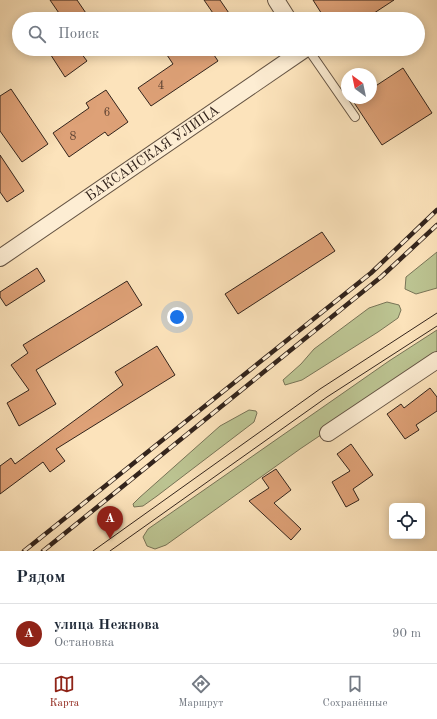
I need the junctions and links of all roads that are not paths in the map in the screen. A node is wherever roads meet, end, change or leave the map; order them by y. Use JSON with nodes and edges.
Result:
{"nodes":[{"id":1,"x":276,"y":0,"type":"edge"},
{"id":2,"x":284,"y":12,"type":"edge"},
{"id":3,"x":295,"y":56,"type":"edge"},
{"id":4,"x":313,"y":56,"type":"edge"},
{"id":5,"x":355,"y":117,"type":"dead end"},
{"id":6,"x":0,"y":258,"type":"edge"},
{"id":7,"x":437,"y":360,"type":"edge"},
{"id":8,"x":328,"y":432,"type":"dead end"}],
"edges":[{"from":1,"to":2,"type":"street"},
{"from":3,"to":6,"type":"street","name":"БАКСАНСКАЯ УЛИЦА"},
{"from":4,"to":5,"type":"lane"},
{"from":7,"to":8,"type":"street"}]}
